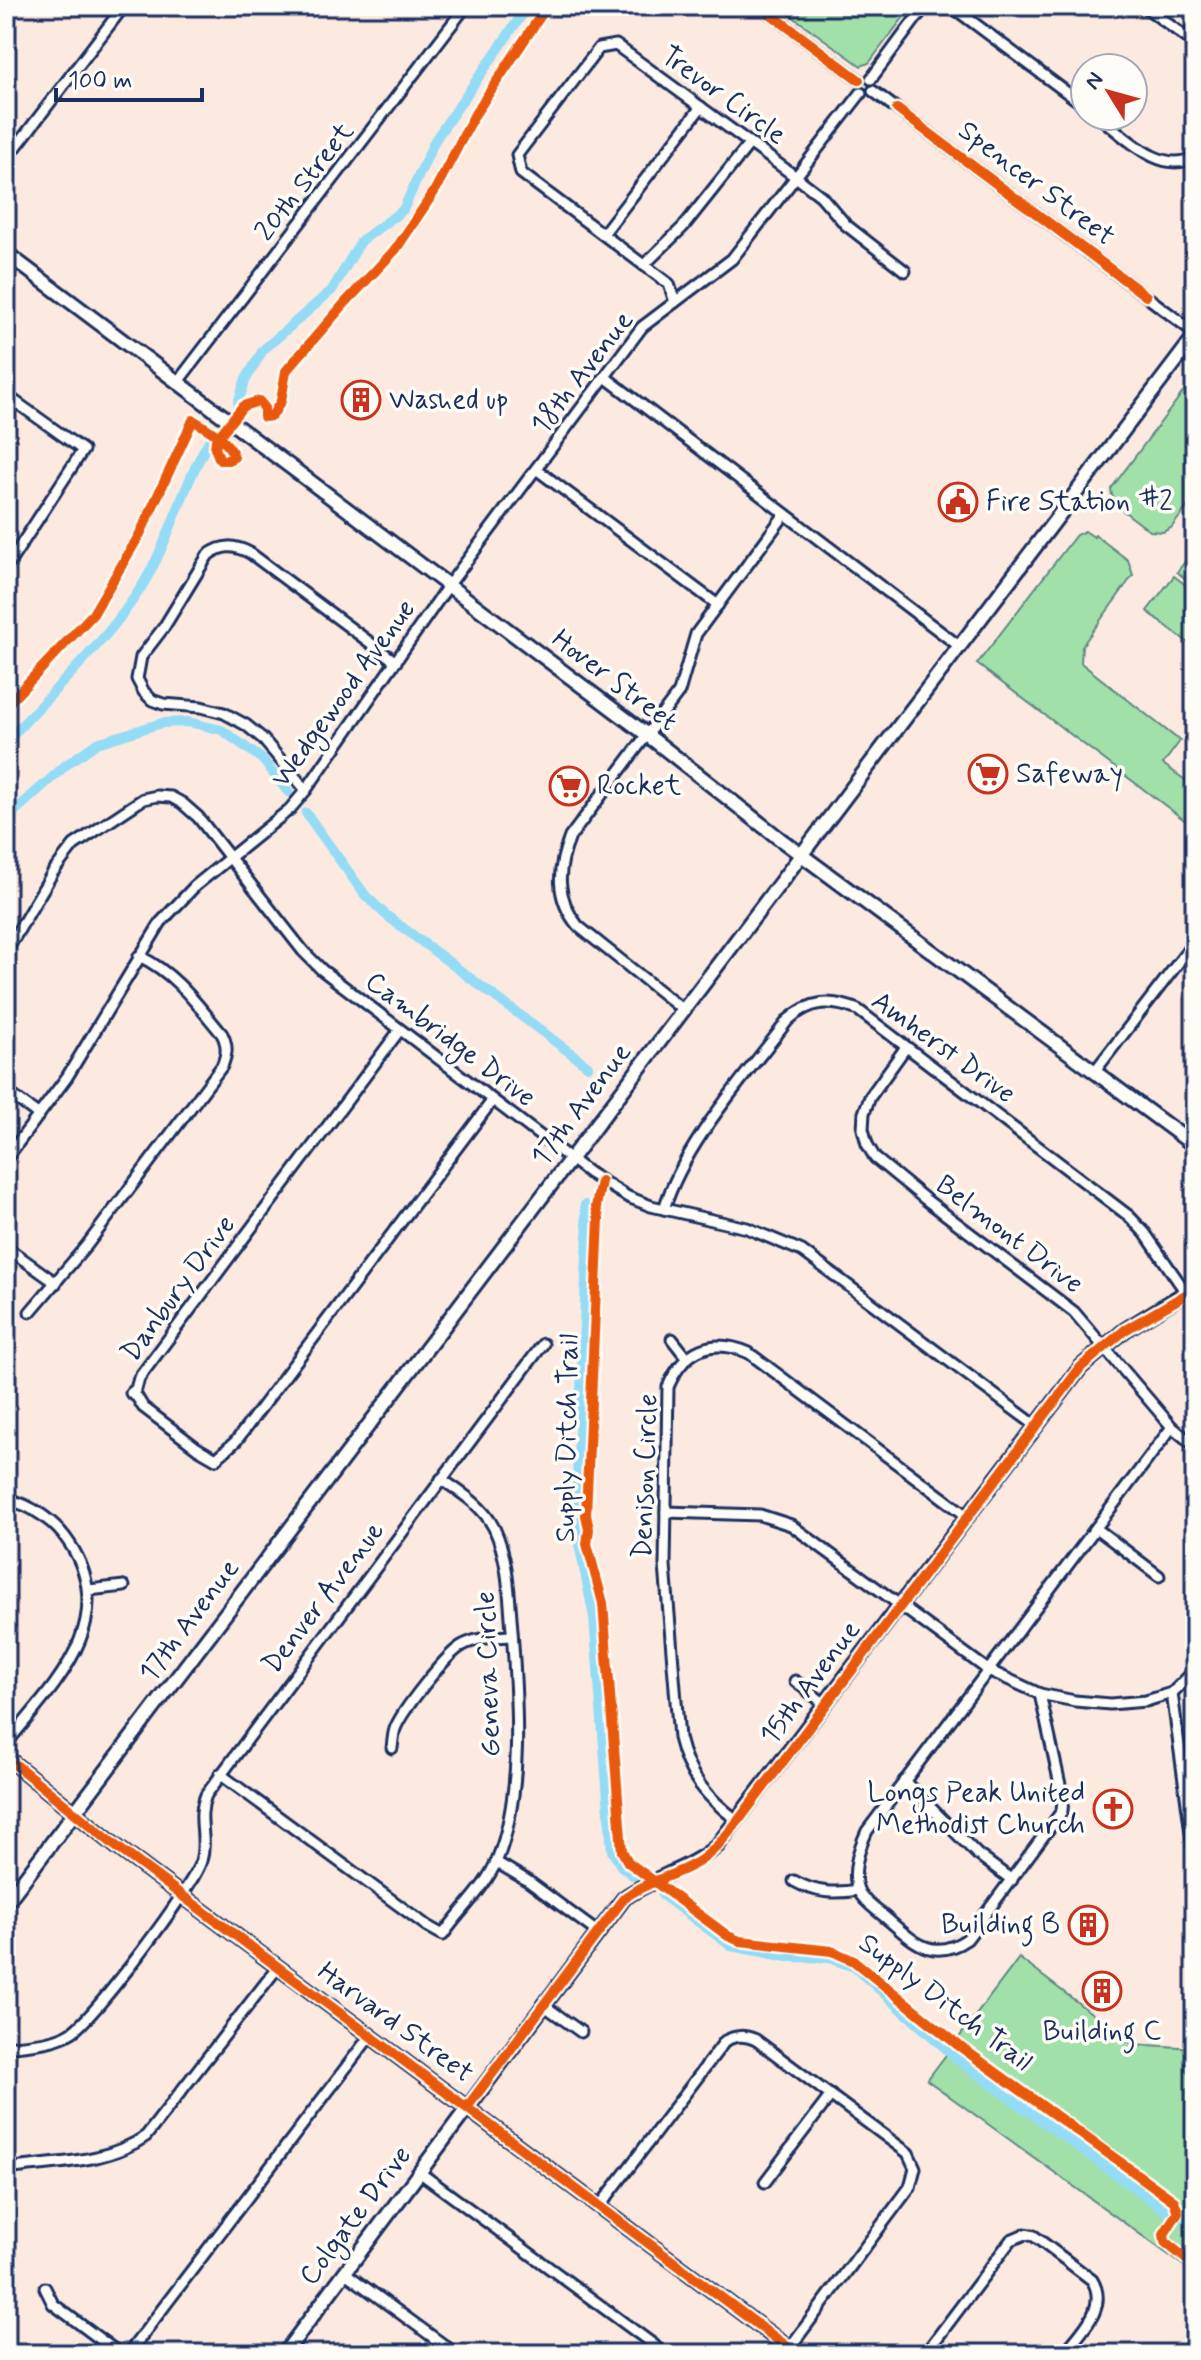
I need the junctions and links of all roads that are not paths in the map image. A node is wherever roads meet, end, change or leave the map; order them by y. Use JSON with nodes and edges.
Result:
{"nodes":[{"id":1,"x":124,"y":6,"type":"edge"},
{"id":2,"x":466,"y":6,"type":"edge"},
{"id":3,"x":760,"y":6,"type":"edge"},
{"id":4,"x":925,"y":6,"type":"edge"},
{"id":5,"x":951,"y":6,"type":"edge"},
{"id":6,"x":1144,"y":6,"type":"edge"},
{"id":7,"x":1195,"y":44,"type":"edge"},
{"id":8,"x":871,"y":79,"type":"junction"},
{"id":9,"x":859,"y":80,"type":"junction"},
{"id":10,"x":873,"y":91,"type":"junction"},
{"id":11,"x":861,"y":93,"type":"junction"},
{"id":12,"x":1069,"y":94,"type":"edge"},
{"id":13,"x":701,"y":107,"type":"junction"},
{"id":14,"x":1120,"y":132,"type":"edge"},
{"id":15,"x":750,"y":143,"type":"junction"},
{"id":16,"x":1191,"y":159,"type":"edge"},
{"id":17,"x":6,"y":160,"type":"edge"},
{"id":18,"x":796,"y":177,"type":"junction"},
{"id":19,"x":603,"y":234,"type":"junction"},
{"id":20,"x":6,"y":253,"type":"edge"},
{"id":21,"x":644,"y":265,"type":"junction"},
{"id":22,"x":905,"y":271,"type":"dead end"},
{"id":23,"x":675,"y":302,"type":"junction"},
{"id":24,"x":1195,"y":334,"type":"edge"},
{"id":25,"x":605,"y":377,"type":"junction"},
{"id":26,"x":177,"y":383,"type":"junction"},
{"id":27,"x":6,"y":395,"type":"edge"},
{"id":28,"x":536,"y":469,"type":"junction"},
{"id":29,"x":785,"y":514,"type":"junction"},
{"id":30,"x":6,"y":568,"type":"edge"},
{"id":31,"x":448,"y":586,"type":"junction"},
{"id":32,"x":718,"y":605,"type":"junction"},
{"id":33,"x":959,"y":646,"type":"junction"},
{"id":34,"x":396,"y":662,"type":"junction"},
{"id":35,"x":646,"y":734,"type":"junction"},
{"id":36,"x":306,"y":790,"type":"junction"},
{"id":37,"x":801,"y":854,"type":"junction"},
{"id":38,"x":229,"y":857,"type":"junction"},
{"id":39,"x":1195,"y":941,"type":"edge"},
{"id":40,"x":6,"y":952,"type":"edge"},
{"id":41,"x":139,"y":956,"type":"junction"},
{"id":42,"x":683,"y":1010,"type":"junction"},
{"id":43,"x":399,"y":1031,"type":"junction"},
{"id":44,"x":906,"y":1047,"type":"junction"},
{"id":45,"x":1095,"y":1071,"type":"junction"},
{"id":46,"x":6,"y":1091,"type":"edge"},
{"id":47,"x":492,"y":1101,"type":"junction"},
{"id":48,"x":39,"y":1115,"type":"junction"},
{"id":49,"x":1195,"y":1146,"type":"edge"},
{"id":50,"x":6,"y":1159,"type":"edge"},
{"id":51,"x":571,"y":1160,"type":"junction"},
{"id":52,"x":664,"y":1209,"type":"junction"},
{"id":53,"x":6,"y":1247,"type":"edge"},
{"id":54,"x":56,"y":1283,"type":"junction"},
{"id":55,"x":1191,"y":1290,"type":"edge"},
{"id":56,"x":30,"y":1312,"type":"dead end"},
{"id":57,"x":672,"y":1339,"type":"dead end"},
{"id":58,"x":543,"y":1344,"type":"dead end"},
{"id":59,"x":1104,"y":1346,"type":"junction"},
{"id":60,"x":687,"y":1358,"type":"junction"},
{"id":61,"x":1035,"y":1425,"type":"junction"},
{"id":62,"x":1172,"y":1427,"type":"junction"},
{"id":63,"x":1195,"y":1446,"type":"edge"},
{"id":64,"x":441,"y":1479,"type":"junction"},
{"id":65,"x":6,"y":1499,"type":"edge"},
{"id":66,"x":666,"y":1512,"type":"junction"},
{"id":67,"x":967,"y":1516,"type":"junction"},
{"id":68,"x":1097,"y":1529,"type":"junction"},
{"id":69,"x":1159,"y":1576,"type":"dead end"},
{"id":70,"x":124,"y":1586,"type":"dead end"},
{"id":71,"x":89,"y":1590,"type":"junction"},
{"id":72,"x":900,"y":1605,"type":"junction"},
{"id":73,"x":512,"y":1636,"type":"junction"},
{"id":74,"x":988,"y":1670,"type":"junction"},
{"id":75,"x":1195,"y":1670,"type":"edge"},
{"id":76,"x":795,"y":1681,"type":"dead end"},
{"id":77,"x":1172,"y":1693,"type":"junction"},
{"id":78,"x":1040,"y":1694,"type":"junction"},
{"id":79,"x":825,"y":1704,"type":"junction"},
{"id":80,"x":6,"y":1744,"type":"edge"},
{"id":81,"x":392,"y":1748,"type":"dead end"},
{"id":82,"x":6,"y":1757,"type":"edge"},
{"id":83,"x":220,"y":1774,"type":"junction"},
{"id":84,"x":904,"y":1781,"type":"junction"},
{"id":85,"x":74,"y":1814,"type":"junction"},
{"id":86,"x":738,"y":1821,"type":"junction"},
{"id":87,"x":496,"y":1862,"type":"junction"},
{"id":88,"x":1195,"y":1862,"type":"edge"},
{"id":89,"x":1012,"y":1880,"type":"junction"},
{"id":90,"x":794,"y":1881,"type":"dead end"},
{"id":91,"x":858,"y":1890,"type":"junction"},
{"id":92,"x":181,"y":1894,"type":"junction"},
{"id":93,"x":6,"y":1903,"type":"edge"},
{"id":94,"x":597,"y":1932,"type":"junction"},
{"id":95,"x":278,"y":1967,"type":"junction"},
{"id":96,"x":542,"y":2004,"type":"junction"},
{"id":97,"x":581,"y":2032,"type":"dead end"},
{"id":98,"x":370,"y":2036,"type":"junction"},
{"id":99,"x":6,"y":2047,"type":"edge"},
{"id":100,"x":831,"y":2095,"type":"junction"},
{"id":101,"x":468,"y":2106,"type":"junction"},
{"id":102,"x":6,"y":2169,"type":"edge"},
{"id":103,"x":419,"y":2172,"type":"junction"},
{"id":104,"x":765,"y":2182,"type":"dead end"},
{"id":105,"x":600,"y":2206,"type":"junction"},
{"id":106,"x":344,"y":2272,"type":"junction"},
{"id":107,"x":45,"y":2288,"type":"dead end"},
{"id":108,"x":791,"y":2352,"type":"edge"},
{"id":109,"x":120,"y":2354,"type":"edge"},
{"id":110,"x":128,"y":2354,"type":"edge"},
{"id":111,"x":284,"y":2354,"type":"edge"},
{"id":112,"x":456,"y":2354,"type":"edge"},
{"id":113,"x":661,"y":2354,"type":"edge"},
{"id":114,"x":925,"y":2354,"type":"edge"},
{"id":115,"x":1064,"y":2354,"type":"edge"}],
"edges":[{"from":1,"to":17,"type":"street"},
{"from":2,"to":26,"type":"street","name":"20th Street"},
{"from":3,"to":9,"type":"street"},
{"from":4,"to":8,"type":"street"},
{"from":5,"to":12,"type":"street"},
{"from":6,"to":7,"type":"street"},
{"from":8,"to":9,"type":"street"},
{"from":8,"to":10,"type":"street"},
{"from":9,"to":11,"type":"street"},
{"from":10,"to":11,"type":"street"},
{"from":10,"to":24,"type":"street","name":"Spencer Street"},
{"from":11,"to":18,"type":"street","name":"18th Avenue"},
{"from":13,"to":15,"type":"street","name":"Trevor Circle"},
{"from":13,"to":19,"type":"street"},
{"from":13,"to":19,"type":"street","name":"Trevor Circle"},
{"from":14,"to":16,"type":"street"},
{"from":15,"to":18,"type":"street","name":"Trevor Circle"},
{"from":15,"to":21,"type":"street"},
{"from":18,"to":22,"type":"street","name":"Trevor Circle"},
{"from":18,"to":23,"type":"street","name":"18th Avenue"},
{"from":19,"to":21,"type":"street","name":"Trevor Circle"},
{"from":20,"to":26,"type":"main road","name":"Hover Street"},
{"from":21,"to":23,"type":"street","name":"Trevor Circle"},
{"from":23,"to":25,"type":"street","name":"18th Avenue"},
{"from":24,"to":33,"type":"main road","name":"17th Avenue"},
{"from":25,"to":28,"type":"street","name":"18th Avenue"},
{"from":25,"to":29,"type":"street"},
{"from":26,"to":31,"type":"main road","name":"Hover Street"},
{"from":27,"to":30,"type":"street"},
{"from":28,"to":31,"type":"street","name":"18th Avenue"},
{"from":28,"to":32,"type":"street"},
{"from":29,"to":32,"type":"street"},
{"from":29,"to":33,"type":"street"},
{"from":31,"to":34,"type":"street","name":"Wedgewood Avenue"},
{"from":31,"to":35,"type":"main road","name":"Hover Street"},
{"from":32,"to":35,"type":"street"},
{"from":33,"to":37,"type":"main road","name":"17th Avenue"},
{"from":34,"to":36,"type":"street","name":"Wedgewood Avenue"},
{"from":34,"to":36,"type":"street"},
{"from":35,"to":37,"type":"main road","name":"Hover Street"},
{"from":35,"to":42,"type":"street"},
{"from":36,"to":38,"type":"street","name":"Wedgewood Avenue"},
{"from":37,"to":42,"type":"main road","name":"17th Avenue"},
{"from":37,"to":45,"type":"main road","name":"Hover Street"},
{"from":38,"to":40,"type":"street","name":"Cambridge Drive"},
{"from":38,"to":41,"type":"street","name":"Wedgewood Avenue"},
{"from":38,"to":43,"type":"street","name":"Cambridge Drive"},
{"from":39,"to":45,"type":"street"},
{"from":41,"to":48,"type":"street","name":"Wedgewood Avenue"},
{"from":41,"to":54,"type":"street"},
{"from":42,"to":51,"type":"main road","name":"17th Avenue"},
{"from":43,"to":47,"type":"street","name":"Cambridge Drive"},
{"from":43,"to":47,"type":"street","name":"Danbury Drive"},
{"from":44,"to":52,"type":"street","name":"Amherst Drive"},
{"from":44,"to":55,"type":"street","name":"Amherst Drive"},
{"from":44,"to":59,"type":"street","name":"Belmont Drive"},
{"from":45,"to":49,"type":"main road","name":"Hover Street"},
{"from":46,"to":48,"type":"street"},
{"from":47,"to":51,"type":"street","name":"Cambridge Drive"},
{"from":48,"to":50,"type":"street","name":"Wedgewood Avenue"},
{"from":51,"to":52,"type":"street","name":"Cambridge Drive"},
{"from":51,"to":85,"type":"main road","name":"17th Avenue"},
{"from":52,"to":61,"type":"street","name":"Cambridge Drive"},
{"from":53,"to":54,"type":"street"},
{"from":54,"to":56,"type":"street"},
{"from":55,"to":59,"type":"main road","name":"15th Avenue"},
{"from":57,"to":60,"type":"street"},
{"from":58,"to":64,"type":"street","name":"Denver Avenue"},
{"from":59,"to":61,"type":"main road","name":"15th Avenue"},
{"from":59,"to":62,"type":"street","name":"Belmont Drive"},
{"from":60,"to":66,"type":"street","name":"Denison Circle"},
{"from":60,"to":67,"type":"street","name":"Denison Circle"},
{"from":61,"to":67,"type":"main road","name":"15th Avenue"},
{"from":62,"to":63,"type":"street","name":"Belmont Drive"},
{"from":62,"to":68,"type":"street"},
{"from":64,"to":73,"type":"street","name":"Geneva Circle"},
{"from":64,"to":83,"type":"street","name":"Denver Avenue"},
{"from":65,"to":71,"type":"street"},
{"from":66,"to":72,"type":"street"},
{"from":66,"to":86,"type":"street","name":"Denison Circle"},
{"from":67,"to":72,"type":"main road","name":"15th Avenue"},
{"from":68,"to":69,"type":"street"},
{"from":68,"to":74,"type":"street"},
{"from":70,"to":71,"type":"street"},
{"from":71,"to":80,"type":"street"},
{"from":72,"to":74,"type":"street"},
{"from":72,"to":79,"type":"main road","name":"15th Avenue"},
{"from":73,"to":81,"type":"street"},
{"from":73,"to":87,"type":"street","name":"Geneva Circle"},
{"from":74,"to":78,"type":"street"},
{"from":74,"to":84,"type":"street"},
{"from":75,"to":77,"type":"street"},
{"from":76,"to":79,"type":"street"},
{"from":77,"to":78,"type":"street"},
{"from":77,"to":88,"type":"street"},
{"from":78,"to":89,"type":"street"},
{"from":79,"to":86,"type":"main road","name":"15th Avenue"},
{"from":82,"to":85,"type":"main road","name":"Harvard Street"},
{"from":83,"to":87,"type":"street","name":"Geneva Circle"},
{"from":83,"to":92,"type":"street","name":"Denver Avenue"},
{"from":84,"to":89,"type":"street"},
{"from":84,"to":91,"type":"street"},
{"from":85,"to":92,"type":"main road","name":"Harvard Street"},
{"from":85,"to":93,"type":"main road","name":"17th Avenue"},
{"from":86,"to":94,"type":"main road","name":"15th Avenue"},
{"from":87,"to":94,"type":"street"},
{"from":89,"to":91,"type":"street"},
{"from":90,"to":91,"type":"street"},
{"from":92,"to":95,"type":"main road","name":"Harvard Street"},
{"from":92,"to":99,"type":"street","name":"Denver Avenue"},
{"from":94,"to":96,"type":"main road","name":"15th Avenue"},
{"from":95,"to":98,"type":"main road","name":"Harvard Street"},
{"from":95,"to":102,"type":"street"},
{"from":96,"to":97,"type":"street"},
{"from":96,"to":101,"type":"main road","name":"15th Avenue"},
{"from":98,"to":101,"type":"main road","name":"Harvard Street"},
{"from":98,"to":110,"type":"street"},
{"from":100,"to":104,"type":"street"},
{"from":100,"to":105,"type":"street"},
{"from":100,"to":108,"type":"street"},
{"from":101,"to":103,"type":"main road","name":"Colgate Drive"},
{"from":101,"to":105,"type":"main road","name":"Harvard Street"},
{"from":103,"to":106,"type":"main road","name":"Colgate Drive"},
{"from":103,"to":113,"type":"street"},
{"from":105,"to":108,"type":"main road","name":"Harvard Street"},
{"from":106,"to":111,"type":"main road","name":"Colgate Drive"},
{"from":106,"to":112,"type":"street"},
{"from":107,"to":109,"type":"street"},
{"from":114,"to":115,"type":"street"}]}
